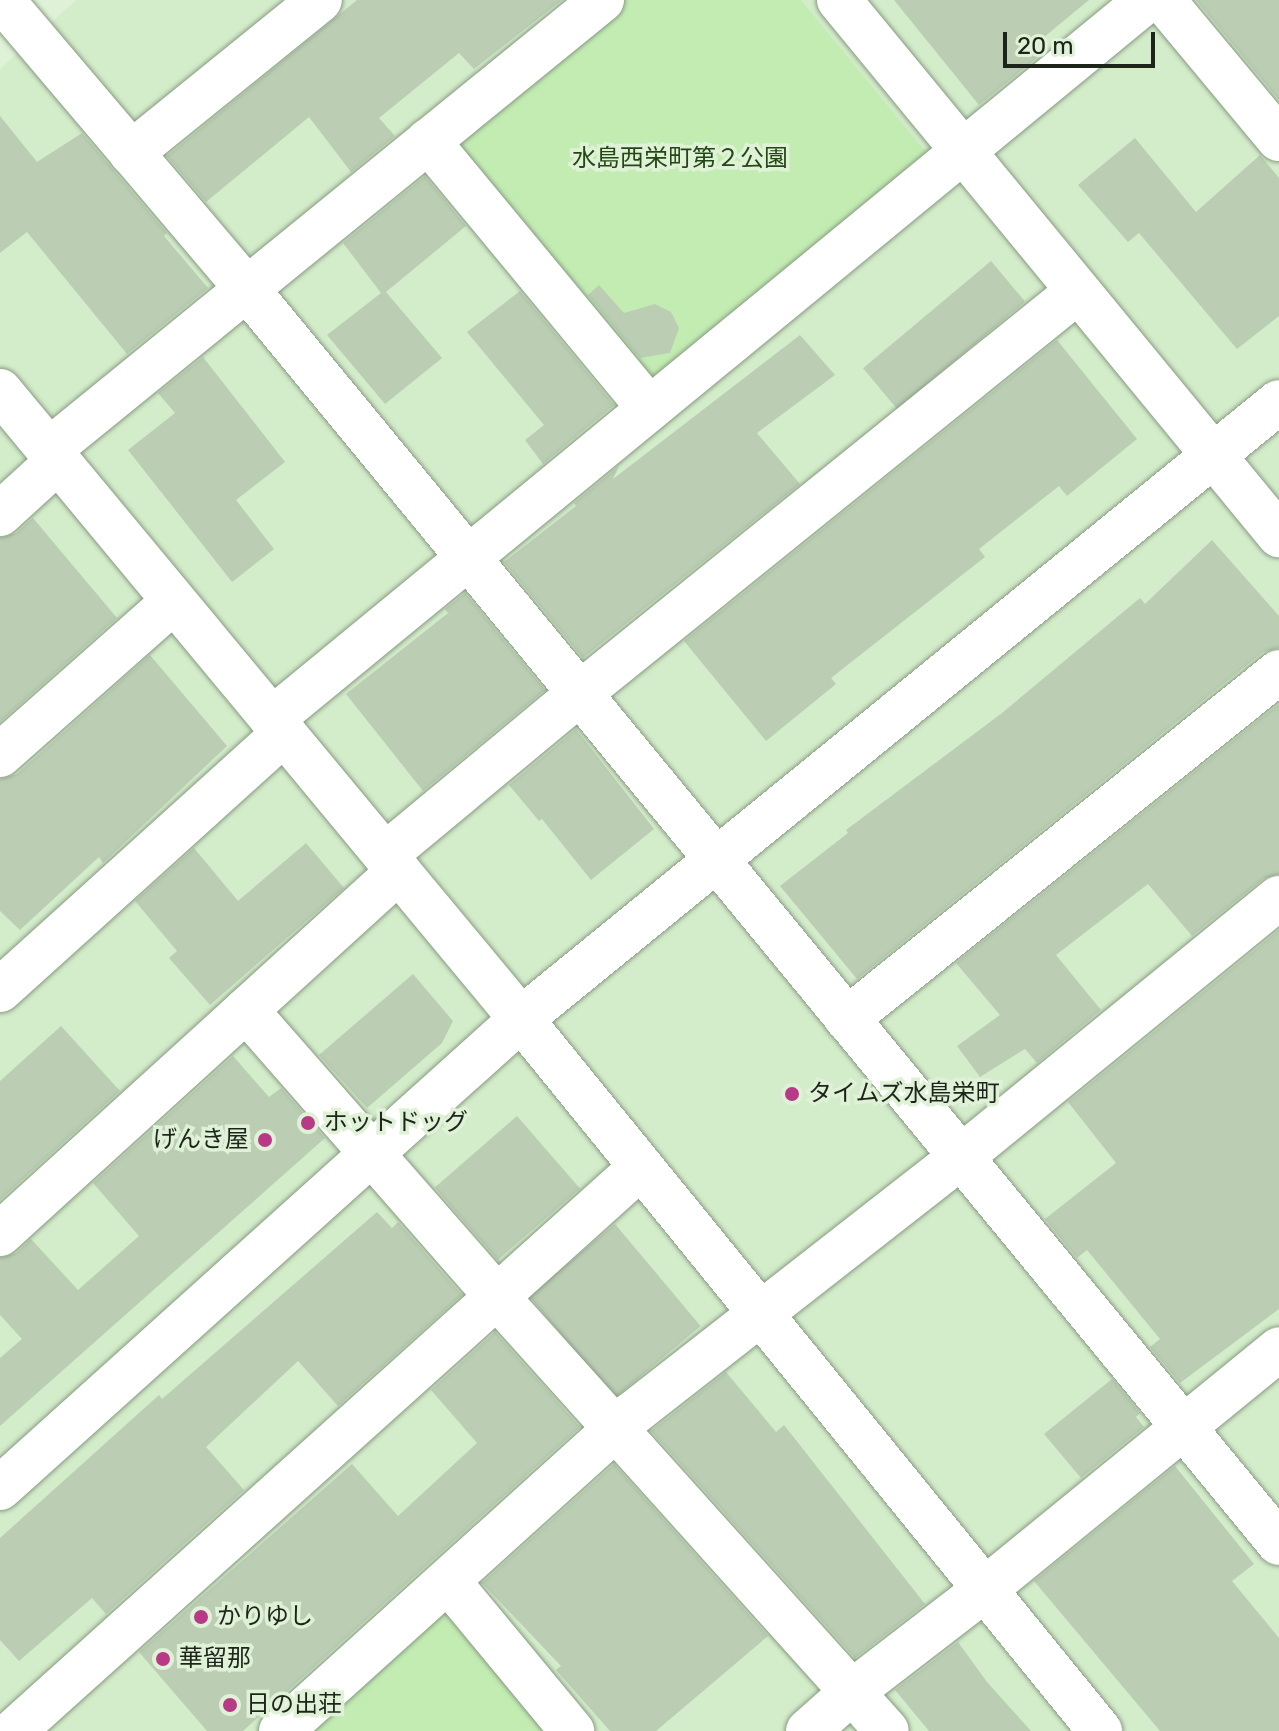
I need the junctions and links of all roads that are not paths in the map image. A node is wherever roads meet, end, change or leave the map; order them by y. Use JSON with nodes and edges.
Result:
{"nodes":[{"id":1,"x":2,"y":0,"type":"edge"},
{"id":2,"x":320,"y":0,"type":"edge"},
{"id":3,"x":602,"y":0,"type":"edge"},
{"id":4,"x":839,"y":0,"type":"edge"},
{"id":5,"x":1147,"y":0,"type":"edge"},
{"id":6,"x":1163,"y":0,"type":"edge"},
{"id":7,"x":1279,"y":139,"type":"edge"},
{"id":8,"x":428,"y":141,"type":"junction"},
{"id":9,"x":963,"y":150,"type":"junction"},
{"id":10,"x":131,"y":153,"type":"junction"},
{"id":11,"x":247,"y":289,"type":"junction"},
{"id":12,"x":1078,"y":291,"type":"junction"},
{"id":13,"x":0,"y":391,"type":"edge"},
{"id":14,"x":1279,"y":402,"type":"edge"},
{"id":15,"x":649,"y":408,"type":"junction"},
{"id":16,"x":54,"y":455,"type":"junction"},
{"id":17,"x":1214,"y":455,"type":"junction"},
{"id":18,"x":0,"y":514,"type":"edge"},
{"id":19,"x":1279,"y":535,"type":"edge"},
{"id":20,"x":468,"y":558,"type":"junction"},
{"id":21,"x":174,"y":601,"type":"junction"},
{"id":22,"x":1279,"y":672,"type":"edge"},
{"id":23,"x":579,"y":694,"type":"junction"},
{"id":24,"x":278,"y":726,"type":"junction"},
{"id":25,"x":0,"y":755,"type":"edge"},
{"id":26,"x":716,"y":860,"type":"junction"},
{"id":27,"x":392,"y":863,"type":"junction"},
{"id":28,"x":1279,"y":898,"type":"edge"},
{"id":29,"x":0,"y":990,"type":"edge"},
{"id":30,"x":246,"y":1010,"type":"junction"},
{"id":31,"x":521,"y":1019,"type":"junction"},
{"id":32,"x":847,"y":1019,"type":"junction"},
{"id":33,"x":371,"y":1153,"type":"junction"},
{"id":34,"x":961,"y":1157,"type":"junction"},
{"id":35,"x":641,"y":1167,"type":"junction"},
{"id":36,"x":0,"y":1234,"type":"edge"},
{"id":37,"x":497,"y":1297,"type":"junction"},
{"id":38,"x":759,"y":1313,"type":"junction"},
{"id":39,"x":1279,"y":1349,"type":"edge"},
{"id":40,"x":616,"y":1428,"type":"junction"},
{"id":41,"x":1184,"y":1428,"type":"junction"},
{"id":42,"x":0,"y":1488,"type":"edge"},
{"id":43,"x":1279,"y":1543,"type":"edge"},
{"id":44,"x":448,"y":1581,"type":"junction"},
{"id":45,"x":984,"y":1590,"type":"junction"},
{"id":46,"x":853,"y":1691,"type":"junction"},
{"id":47,"x":14,"y":1723,"type":"edge"},
{"id":48,"x":281,"y":1731,"type":"edge"},
{"id":49,"x":572,"y":1731,"type":"edge"},
{"id":50,"x":808,"y":1731,"type":"edge"},
{"id":51,"x":887,"y":1731,"type":"edge"},
{"id":52,"x":1100,"y":1731,"type":"edge"}],
"edges":[{"from":1,"to":10,"type":"street"},
{"from":2,"to":10,"type":"street"},
{"from":3,"to":8,"type":"street"},
{"from":4,"to":9,"type":"street"},
{"from":5,"to":9,"type":"street"},
{"from":6,"to":7,"type":"street"},
{"from":8,"to":11,"type":"street"},
{"from":8,"to":15,"type":"street"},
{"from":9,"to":12,"type":"street"},
{"from":9,"to":15,"type":"street"},
{"from":10,"to":11,"type":"street"},
{"from":11,"to":16,"type":"street"},
{"from":11,"to":20,"type":"street"},
{"from":12,"to":17,"type":"street"},
{"from":12,"to":23,"type":"street"},
{"from":13,"to":16,"type":"street"},
{"from":14,"to":17,"type":"street"},
{"from":15,"to":20,"type":"street"},
{"from":16,"to":18,"type":"street"},
{"from":16,"to":21,"type":"street"},
{"from":17,"to":19,"type":"street"},
{"from":17,"to":26,"type":"street"},
{"from":20,"to":23,"type":"street"},
{"from":20,"to":24,"type":"street"},
{"from":21,"to":24,"type":"street"},
{"from":21,"to":25,"type":"street"},
{"from":22,"to":32,"type":"street"},
{"from":23,"to":26,"type":"street"},
{"from":23,"to":27,"type":"street"},
{"from":24,"to":27,"type":"street"},
{"from":24,"to":29,"type":"street"},
{"from":26,"to":31,"type":"street"},
{"from":26,"to":32,"type":"street"},
{"from":27,"to":30,"type":"street"},
{"from":27,"to":31,"type":"street"},
{"from":28,"to":34,"type":"street"},
{"from":30,"to":33,"type":"street"},
{"from":30,"to":36,"type":"street"},
{"from":31,"to":33,"type":"street"},
{"from":31,"to":35,"type":"street"},
{"from":32,"to":34,"type":"street"},
{"from":33,"to":37,"type":"street"},
{"from":33,"to":42,"type":"street"},
{"from":34,"to":38,"type":"street"},
{"from":34,"to":41,"type":"street"},
{"from":35,"to":37,"type":"street"},
{"from":35,"to":38,"type":"street"},
{"from":37,"to":40,"type":"street"},
{"from":37,"to":47,"type":"street"},
{"from":38,"to":40,"type":"street"},
{"from":38,"to":45,"type":"street"},
{"from":39,"to":41,"type":"street"},
{"from":40,"to":44,"type":"street"},
{"from":40,"to":46,"type":"street"},
{"from":41,"to":43,"type":"street"},
{"from":41,"to":45,"type":"street"},
{"from":44,"to":48,"type":"street"},
{"from":44,"to":49,"type":"street"},
{"from":45,"to":46,"type":"street"},
{"from":45,"to":52,"type":"street"},
{"from":46,"to":50,"type":"street"},
{"from":46,"to":51,"type":"street"}]}
